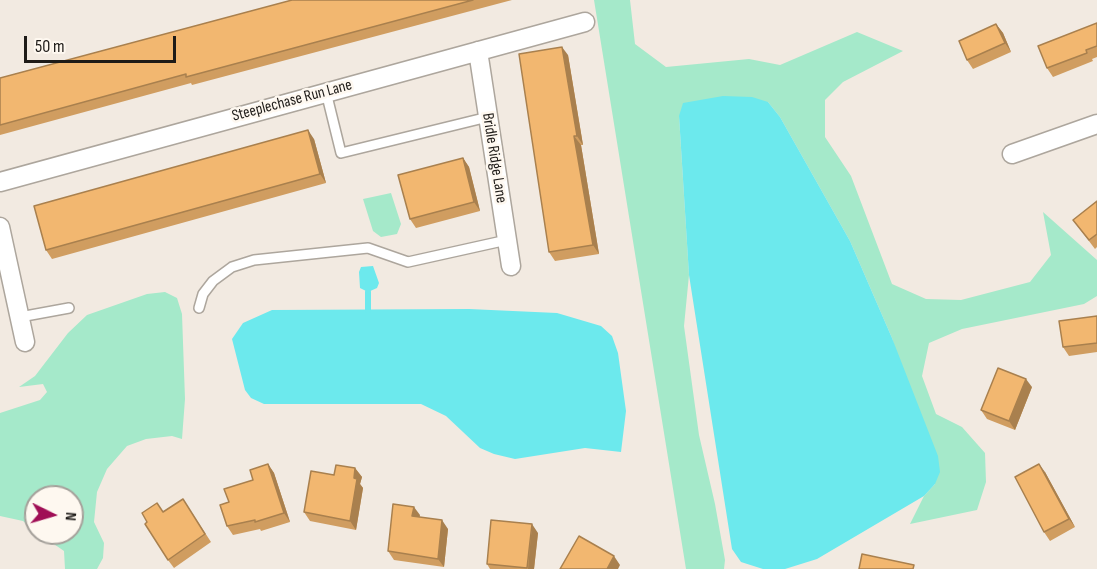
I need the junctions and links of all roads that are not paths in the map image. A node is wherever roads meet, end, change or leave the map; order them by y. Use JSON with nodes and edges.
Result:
{"nodes":[{"id":1,"x":585,"y":22,"type":"dead end"},
{"id":2,"x":477,"y":51,"type":"junction"},
{"id":3,"x":326,"y":92,"type":"junction"},
{"id":4,"x":488,"y":117,"type":"junction"},
{"id":5,"x":1097,"y":124,"type":"edge"},
{"id":6,"x":1012,"y":154,"type":"dead end"},
{"id":7,"x":0,"y":182,"type":"edge"},
{"id":8,"x":0,"y":227,"type":"edge"},
{"id":9,"x":507,"y":240,"type":"junction"},
{"id":10,"x":511,"y":266,"type":"dead end"},
{"id":11,"x":69,"y":308,"type":"dead end"},
{"id":12,"x":199,"y":308,"type":"dead end"},
{"id":13,"x":20,"y":317,"type":"junction"},
{"id":14,"x":25,"y":342,"type":"dead end"}],
"edges":[{"from":1,"to":2,"type":"street","name":"Steeplechase Run Lane"},
{"from":2,"to":3,"type":"street","name":"Steeplechase Run Lane"},
{"from":2,"to":4,"type":"street","name":"Bridle Ridge Lane"},
{"from":3,"to":4,"type":"lane"},
{"from":3,"to":7,"type":"street","name":"Steeplechase Run Lane"},
{"from":4,"to":9,"type":"street","name":"Bridle Ridge Lane"},
{"from":5,"to":6,"type":"street"},
{"from":8,"to":13,"type":"street"},
{"from":9,"to":10,"type":"street","name":"Bridle Ridge Lane"},
{"from":9,"to":12,"type":"lane"},
{"from":11,"to":13,"type":"lane"},
{"from":13,"to":14,"type":"street"}]}
